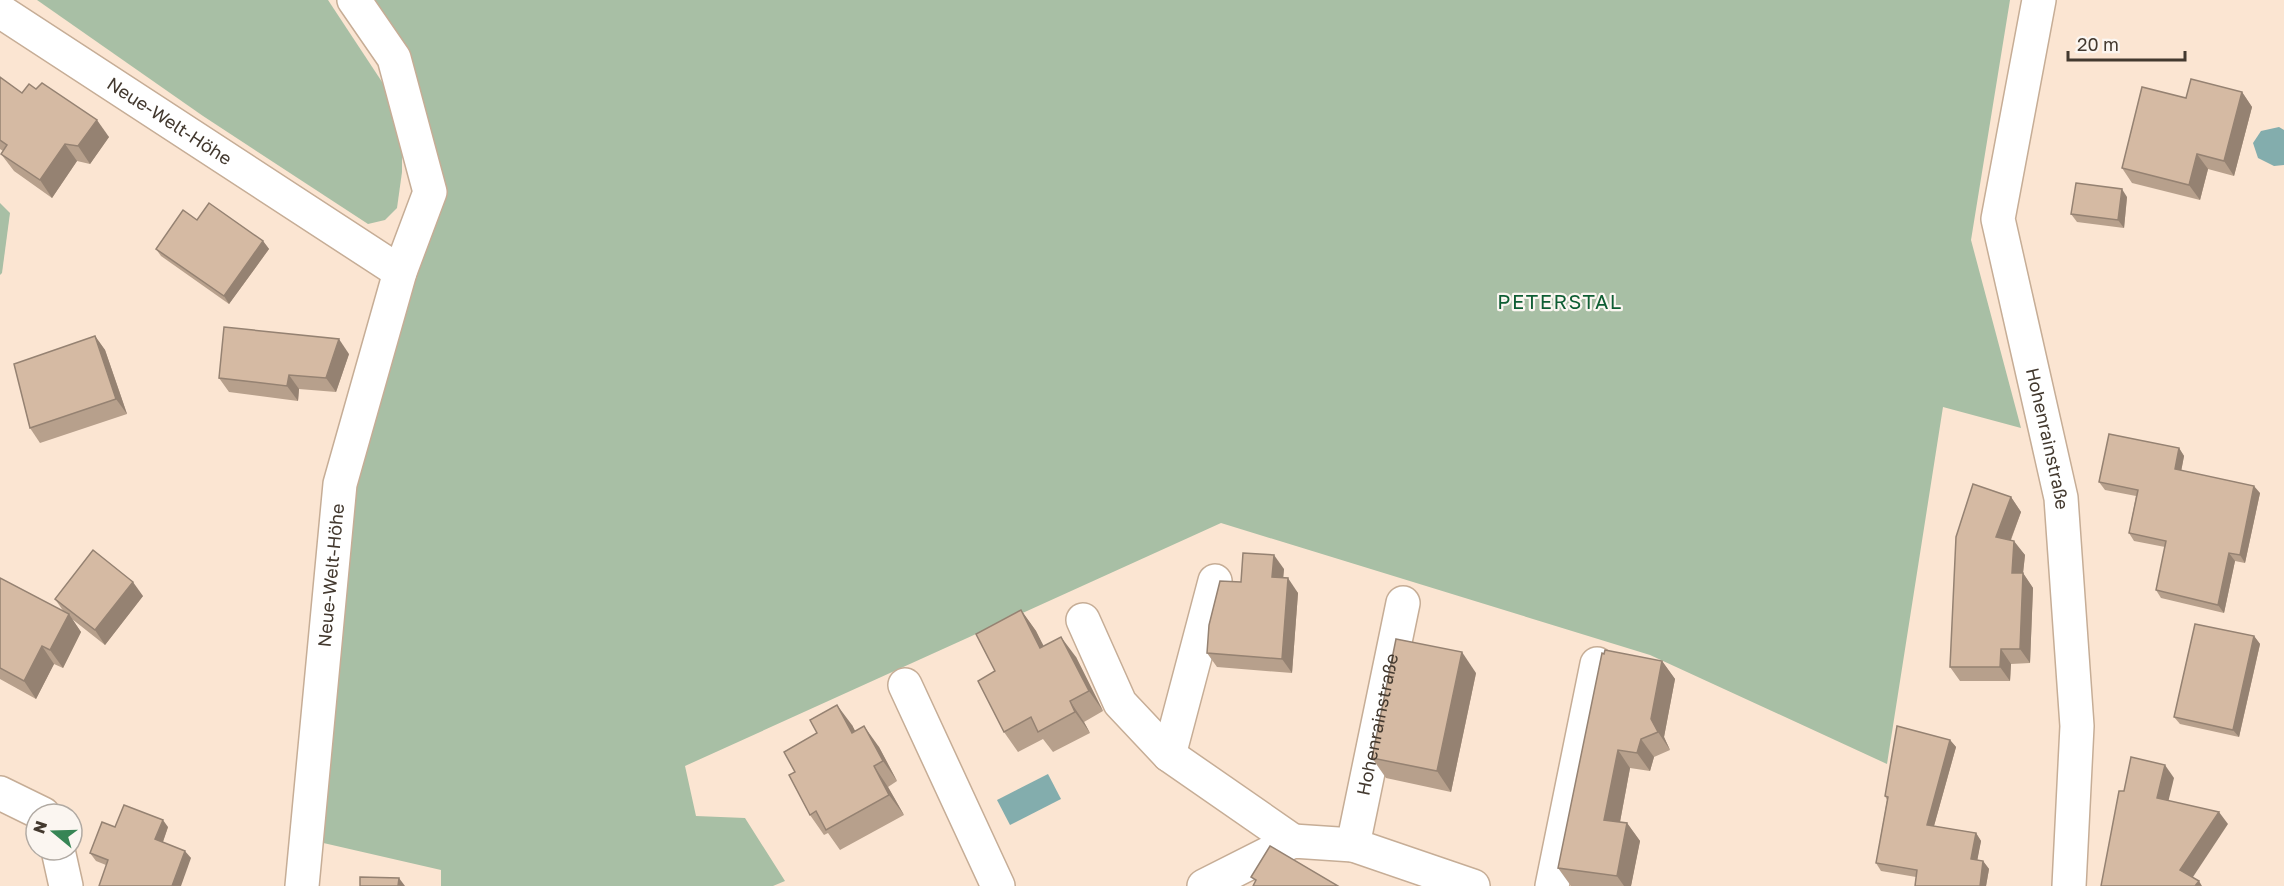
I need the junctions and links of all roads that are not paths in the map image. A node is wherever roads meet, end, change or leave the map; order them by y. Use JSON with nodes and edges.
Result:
{"nodes":[{"id":1,"x":354,"y":0,"type":"edge"},
{"id":2,"x":2038,"y":0,"type":"edge"},
{"id":3,"x":0,"y":11,"type":"edge"},
{"id":4,"x":400,"y":272,"type":"junction"},
{"id":5,"x":1215,"y":581,"type":"dead end"},
{"id":6,"x":1403,"y":603,"type":"dead end"},
{"id":7,"x":1083,"y":620,"type":"dead end"},
{"id":8,"x":1597,"y":664,"type":"edge"},
{"id":9,"x":905,"y":685,"type":"dead end"},
{"id":10,"x":1169,"y":755,"type":"junction"},
{"id":11,"x":0,"y":792,"type":"edge"},
{"id":12,"x":24,"y":804,"type":"edge"},
{"id":13,"x":1293,"y":841,"type":"junction"},
{"id":14,"x":1353,"y":845,"type":"junction"},
{"id":15,"x":60,"y":862,"type":"edge"},
{"id":16,"x":66,"y":886,"type":"edge"},
{"id":17,"x":302,"y":886,"type":"edge"},
{"id":18,"x":998,"y":886,"type":"edge"},
{"id":19,"x":1204,"y":886,"type":"edge"},
{"id":20,"x":1473,"y":886,"type":"edge"},
{"id":21,"x":1552,"y":886,"type":"edge"},
{"id":22,"x":2069,"y":886,"type":"edge"}],
"edges":[{"from":1,"to":4,"type":"street","name":"Neue-Welt-Höhe"},
{"from":2,"to":22,"type":"street","name":"Hohenrainstraße"},
{"from":3,"to":4,"type":"street","name":"Neue-Welt-Höhe"},
{"from":4,"to":17,"type":"street","name":"Neue-Welt-Höhe"},
{"from":5,"to":10,"type":"street"},
{"from":6,"to":14,"type":"street","name":"Hohenrainstraße"},
{"from":7,"to":10,"type":"street"},
{"from":8,"to":21,"type":"street"},
{"from":9,"to":18,"type":"street"},
{"from":10,"to":13,"type":"street"},
{"from":11,"to":12,"type":"street"},
{"from":13,"to":14,"type":"street"},
{"from":13,"to":19,"type":"street"},
{"from":14,"to":20,"type":"street"},
{"from":15,"to":16,"type":"street"}]}
